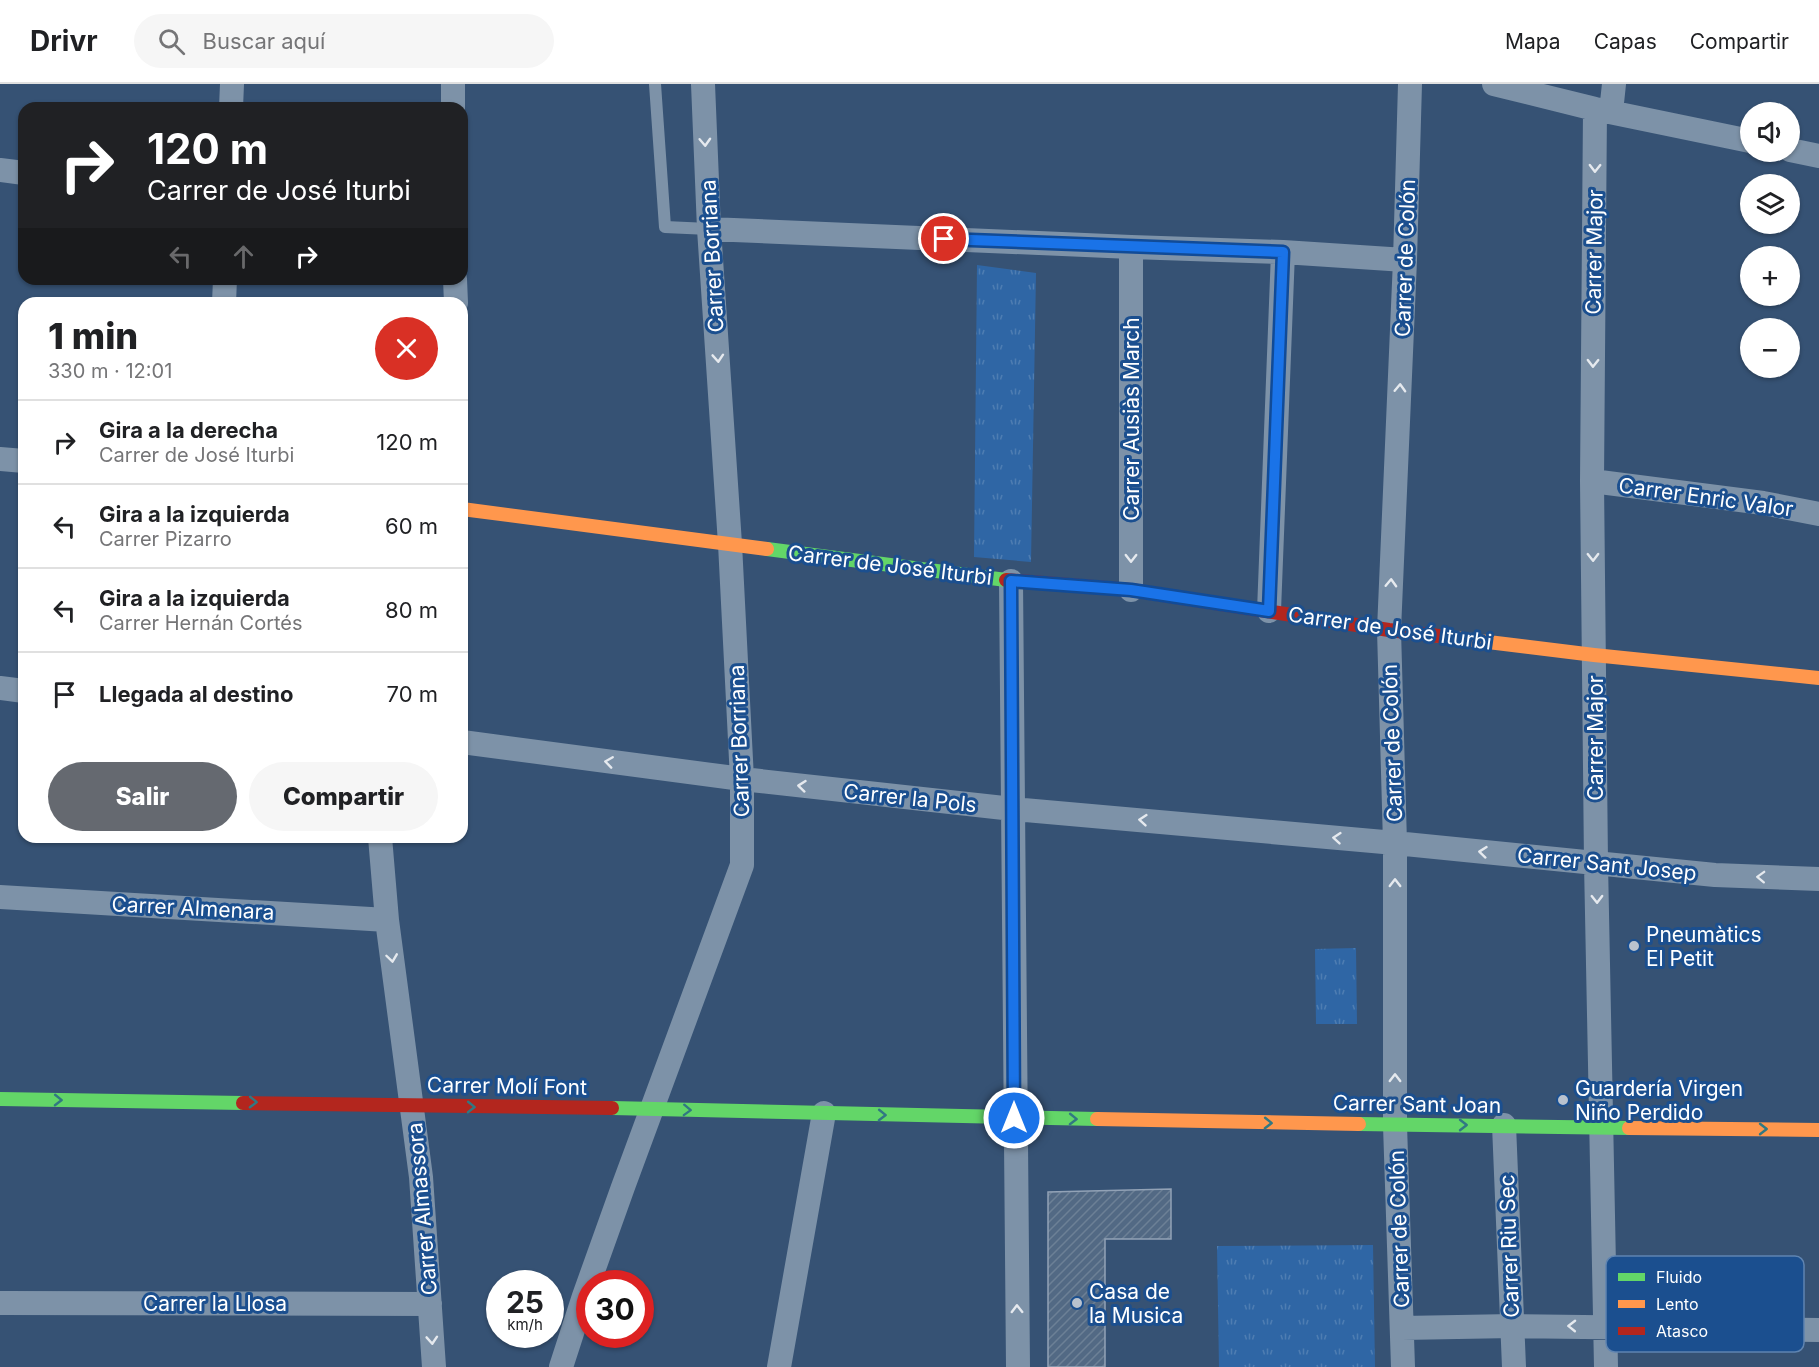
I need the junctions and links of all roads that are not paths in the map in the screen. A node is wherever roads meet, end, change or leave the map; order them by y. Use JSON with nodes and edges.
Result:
{"nodes":[{"id":1,"x":232,"y":84,"type":"edge"},
{"id":2,"x":453,"y":84,"type":"edge"},
{"id":3,"x":655,"y":84,"type":"edge"},
{"id":4,"x":1410,"y":84,"type":"edge"},
{"id":5,"x":1494,"y":84,"type":"edge"},
{"id":6,"x":1614,"y":84,"type":"edge"},
{"id":7,"x":697,"y":85,"type":"edge"},
{"id":8,"x":231,"y":102,"type":"edge"},
{"id":9,"x":453,"y":102,"type":"edge"},
{"id":10,"x":1603,"y":111,"type":"junction"},
{"id":11,"x":1740,"y":139,"type":"edge"},
{"id":12,"x":1800,"y":152,"type":"edge"},
{"id":13,"x":1819,"y":156,"type":"edge"},
{"id":14,"x":0,"y":170,"type":"edge"},
{"id":15,"x":18,"y":172,"type":"edge"},
{"id":16,"x":709,"y":229,"type":"junction"},
{"id":17,"x":1131,"y":247,"type":"junction"},
{"id":18,"x":1283,"y":252,"type":"junction"},
{"id":19,"x":1405,"y":261,"type":"junction"},
{"id":20,"x":0,"y":459,"type":"edge"},
{"id":21,"x":18,"y":461,"type":"edge"},
{"id":22,"x":1592,"y":481,"type":"junction"},
{"id":23,"x":468,"y":510,"type":"edge"},
{"id":24,"x":1819,"y":514,"type":"edge"},
{"id":25,"x":730,"y":544,"type":"junction"},
{"id":26,"x":1011,"y":581,"type":"junction"},
{"id":27,"x":1131,"y":590,"type":"junction"},
{"id":28,"x":1269,"y":611,"type":"junction"},
{"id":29,"x":1389,"y":630,"type":"junction"},
{"id":30,"x":1594,"y":655,"type":"junction"},
{"id":31,"x":1819,"y":678,"type":"edge"},
{"id":32,"x":0,"y":688,"type":"edge"},
{"id":33,"x":18,"y":690,"type":"edge"},
{"id":34,"x":468,"y":743,"type":"edge"},
{"id":35,"x":742,"y":779,"type":"junction"},
{"id":36,"x":1013,"y":809,"type":"junction"},
{"id":37,"x":381,"y":843,"type":"edge"},
{"id":38,"x":1395,"y":843,"type":"junction"},
{"id":39,"x":1596,"y":863,"type":"junction"},
{"id":40,"x":1819,"y":879,"type":"edge"},
{"id":41,"x":0,"y":897,"type":"edge"},
{"id":42,"x":387,"y":920,"type":"junction"},
{"id":43,"x":0,"y":1099,"type":"edge"},
{"id":44,"x":413,"y":1106,"type":"junction"},
{"id":45,"x":653,"y":1109,"type":"junction"},
{"id":46,"x":825,"y":1113,"type":"junction"},
{"id":47,"x":1014,"y":1118,"type":"junction"},
{"id":48,"x":1395,"y":1125,"type":"junction"},
{"id":49,"x":1504,"y":1125,"type":"junction"},
{"id":50,"x":1602,"y":1126,"type":"junction"},
{"id":51,"x":1819,"y":1130,"type":"edge"},
{"id":52,"x":0,"y":1302,"type":"edge"},
{"id":53,"x":430,"y":1304,"type":"junction"},
{"id":54,"x":1513,"y":1326,"type":"junction"},
{"id":55,"x":1606,"y":1326,"type":"junction"},
{"id":56,"x":1402,"y":1328,"type":"junction"},
{"id":57,"x":1804,"y":1330,"type":"edge"},
{"id":58,"x":1819,"y":1330,"type":"edge"},
{"id":59,"x":434,"y":1367,"type":"edge"},
{"id":60,"x":561,"y":1367,"type":"edge"},
{"id":61,"x":778,"y":1367,"type":"edge"},
{"id":62,"x":1018,"y":1367,"type":"edge"},
{"id":63,"x":1403,"y":1367,"type":"edge"},
{"id":64,"x":1514,"y":1367,"type":"edge"},
{"id":65,"x":1606,"y":1367,"type":"edge"}],
"edges":[{"from":1,"to":8,"type":"street"},
{"from":2,"to":9,"type":"street"},
{"from":3,"to":16,"type":"lane"},
{"from":4,"to":19,"type":"street","name":"Carrer de Colón"},
{"from":5,"to":10,"type":"street"},
{"from":6,"to":10,"type":"street","name":"Carrer Major"},
{"from":7,"to":16,"type":"street","name":"Carrer Borriana","one_way":true},
{"from":10,"to":11,"type":"street"},
{"from":10,"to":22,"type":"street","name":"Carrer Major","one_way":true},
{"from":12,"to":13,"type":"street"},
{"from":14,"to":15,"type":"street"},
{"from":16,"to":17,"type":"street"},
{"from":16,"to":25,"type":"street","name":"Carrer Borriana","one_way":true},
{"from":17,"to":18,"type":"street"},
{"from":17,"to":27,"type":"street","name":"Carrer Ausiàs March","one_way":true},
{"from":18,"to":19,"type":"street"},
{"from":18,"to":28,"type":"street"},
{"from":29,"to":19,"type":"street","name":"Carrer de Colón","one_way":true},
{"from":20,"to":21,"type":"street"},
{"from":22,"to":24,"type":"street","name":"Carrer Enric Valor"},
{"from":22,"to":30,"type":"street","name":"Carrer Major","one_way":true},
{"from":23,"to":25,"type":"street","name":"Carrer de José Iturbi"},
{"from":25,"to":26,"type":"street","name":"Carrer de José Iturbi"},
{"from":25,"to":35,"type":"street","name":"Carrer Borriana"},
{"from":26,"to":27,"type":"street","name":"Carrer de José Iturbi"},
{"from":26,"to":36,"type":"street"},
{"from":27,"to":28,"type":"street","name":"Carrer de José Iturbi"},
{"from":28,"to":29,"type":"street","name":"Carrer de José Iturbi"},
{"from":29,"to":30,"type":"street","name":"Carrer de José Iturbi"},
{"from":29,"to":38,"type":"street","name":"Carrer de Colón"},
{"from":30,"to":31,"type":"street","name":"Carrer de José Iturbi"},
{"from":30,"to":39,"type":"street","name":"Carrer Major"},
{"from":32,"to":33,"type":"street"},
{"from":35,"to":34,"type":"street","name":"Carrer la Pols","one_way":true},
{"from":36,"to":35,"type":"street","name":"Carrer la Pols","one_way":true},
{"from":35,"to":45,"type":"street","name":"Carrer Borriana"},
{"from":38,"to":36,"type":"street","name":"Carrer la Pols","one_way":true},
{"from":36,"to":47,"type":"street"},
{"from":37,"to":42,"type":"street","name":"Carrer Almassora"},
{"from":39,"to":38,"type":"street","name":"Carrer Sant Josep","one_way":true},
{"from":48,"to":38,"type":"street","name":"Carrer de Colón","one_way":true},
{"from":40,"to":39,"type":"street","name":"Carrer Sant Josep","one_way":true},
{"from":39,"to":50,"type":"street","name":"Carrer Major","one_way":true},
{"from":41,"to":42,"type":"street","name":"Carrer Almenara"},
{"from":42,"to":44,"type":"street","name":"Carrer Almassora","one_way":true},
{"from":43,"to":44,"type":"street","name":"Carrer Molí Font","one_way":true},
{"from":44,"to":45,"type":"street","name":"Carrer Molí Font","one_way":true},
{"from":44,"to":53,"type":"street","name":"Carrer Almassora"},
{"from":45,"to":46,"type":"street","name":"Carrer Molí Font","one_way":true},
{"from":45,"to":60,"type":"street","name":"Carrer Borriana"},
{"from":46,"to":47,"type":"street","name":"Carrer Molí Font","one_way":true},
{"from":46,"to":61,"type":"street"},
{"from":47,"to":48,"type":"street","name":"Carrer Sant Joan","one_way":true},
{"from":62,"to":47,"type":"street","one_way":true},
{"from":48,"to":49,"type":"street","name":"Carrer Sant Joan","one_way":true},
{"from":48,"to":56,"type":"street","name":"Carrer de Colón"},
{"from":49,"to":50,"type":"street","name":"Carrer Sant Joan"},
{"from":49,"to":54,"type":"street","name":"Carrer Riu Sec"},
{"from":50,"to":51,"type":"street","name":"Carrer Sant Joan","one_way":true},
{"from":50,"to":55,"type":"street","name":"Carrer Major"},
{"from":52,"to":53,"type":"street","name":"Carrer la Llosa"},
{"from":53,"to":59,"type":"street","name":"Carrer Almassora","one_way":true},
{"from":55,"to":54,"type":"street","one_way":true},
{"from":54,"to":56,"type":"street"},
{"from":54,"to":64,"type":"street","name":"Carrer Riu Sec"},
{"from":55,"to":65,"type":"street","name":"Carrer Major"},
{"from":56,"to":63,"type":"street","name":"Carrer de Colón"},
{"from":57,"to":58,"type":"street"}]}
